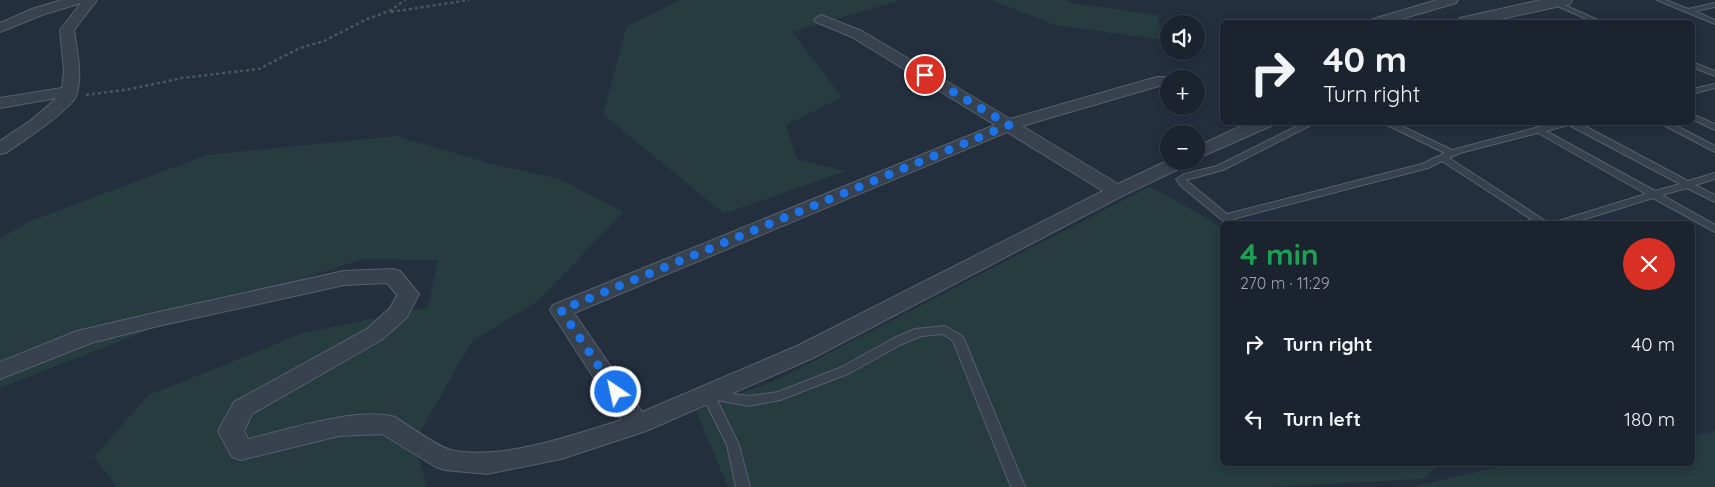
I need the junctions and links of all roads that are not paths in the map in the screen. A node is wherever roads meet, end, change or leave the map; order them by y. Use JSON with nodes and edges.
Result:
{"nodes":[{"id":1,"x":76,"y":0,"type":"edge"},
{"id":2,"x":90,"y":0,"type":"edge"},
{"id":3,"x":1450,"y":0,"type":"edge"},
{"id":4,"x":1660,"y":0,"type":"edge"},
{"id":5,"x":1558,"y":1,"type":"edge"},
{"id":6,"x":1715,"y":5,"type":"edge"},
{"id":7,"x":1687,"y":11,"type":"junction"},
{"id":8,"x":821,"y":19,"type":"dead end"},
{"id":9,"x":1385,"y":20,"type":"edge"},
{"id":10,"x":1475,"y":20,"type":"edge"},
{"id":11,"x":1594,"y":20,"type":"edge"},
{"id":12,"x":1715,"y":22,"type":"edge"},
{"id":13,"x":0,"y":28,"type":"edge"},
{"id":14,"x":1695,"y":65,"type":"edge"},
{"id":15,"x":1715,"y":74,"type":"edge"},
{"id":16,"x":1160,"y":81,"type":"edge"},
{"id":17,"x":1715,"y":86,"type":"edge"},
{"id":18,"x":1695,"y":91,"type":"edge"},
{"id":19,"x":69,"y":94,"type":"junction"},
{"id":20,"x":0,"y":103,"type":"edge"},
{"id":21,"x":1695,"y":117,"type":"edge"},
{"id":22,"x":1009,"y":125,"type":"junction"},
{"id":23,"x":1259,"y":125,"type":"edge"},
{"id":24,"x":1307,"y":125,"type":"edge"},
{"id":25,"x":1390,"y":125,"type":"edge"},
{"id":26,"x":1558,"y":125,"type":"edge"},
{"id":27,"x":1576,"y":125,"type":"edge"},
{"id":28,"x":1668,"y":125,"type":"edge"},
{"id":29,"x":1715,"y":126,"type":"edge"},
{"id":30,"x":1538,"y":130,"type":"junction"},
{"id":31,"x":0,"y":149,"type":"edge"},
{"id":32,"x":1715,"y":149,"type":"edge"},
{"id":33,"x":1205,"y":150,"type":"edge"},
{"id":34,"x":1447,"y":156,"type":"junction"},
{"id":35,"x":1162,"y":170,"type":"edge"},
{"id":36,"x":1715,"y":176,"type":"edge"},
{"id":37,"x":1688,"y":184,"type":"junction"},
{"id":38,"x":1117,"y":191,"type":"junction"},
{"id":39,"x":1654,"y":195,"type":"junction"},
{"id":40,"x":1715,"y":199,"type":"edge"},
{"id":41,"x":1229,"y":221,"type":"edge"},
{"id":42,"x":1541,"y":221,"type":"edge"},
{"id":43,"x":1568,"y":221,"type":"edge"},
{"id":44,"x":1715,"y":229,"type":"edge"},
{"id":45,"x":0,"y":371,"type":"edge"},
{"id":46,"x":708,"y":395,"type":"junction"},
{"id":47,"x":637,"y":424,"type":"junction"},
{"id":48,"x":743,"y":487,"type":"edge"},
{"id":49,"x":1018,"y":487,"type":"edge"}],
"edges":[{"from":1,"to":13,"type":"street"},
{"from":2,"to":19,"type":"street"},
{"from":3,"to":9,"type":"street"},
{"from":4,"to":7,"type":"lane"},
{"from":5,"to":10,"type":"street"},
{"from":5,"to":11,"type":"lane"},
{"from":6,"to":7,"type":"lane"},
{"from":7,"to":12,"type":"lane"},
{"from":8,"to":22,"type":"street"},
{"from":14,"to":15,"type":"lane"},
{"from":16,"to":22,"type":"street"},
{"from":17,"to":18,"type":"lane"},
{"from":19,"to":20,"type":"street"},
{"from":19,"to":31,"type":"street"},
{"from":21,"to":29,"type":"lane"},
{"from":22,"to":38,"type":"street"},
{"from":22,"to":47,"type":"street"},
{"from":23,"to":33,"type":"street"},
{"from":24,"to":41,"type":"lane"},
{"from":25,"to":34,"type":"lane"},
{"from":26,"to":30,"type":"lane"},
{"from":27,"to":37,"type":"lane"},
{"from":28,"to":32,"type":"lane"},
{"from":30,"to":34,"type":"lane"},
{"from":30,"to":39,"type":"lane"},
{"from":34,"to":41,"type":"lane"},
{"from":34,"to":42,"type":"lane"},
{"from":35,"to":38,"type":"street"},
{"from":36,"to":37,"type":"lane"},
{"from":37,"to":39,"type":"lane"},
{"from":37,"to":40,"type":"lane"},
{"from":38,"to":46,"type":"street"},
{"from":39,"to":43,"type":"lane"},
{"from":39,"to":44,"type":"lane"},
{"from":45,"to":47,"type":"street"},
{"from":46,"to":47,"type":"street"},
{"from":46,"to":48,"type":"lane"},
{"from":46,"to":49,"type":"lane"}]}
